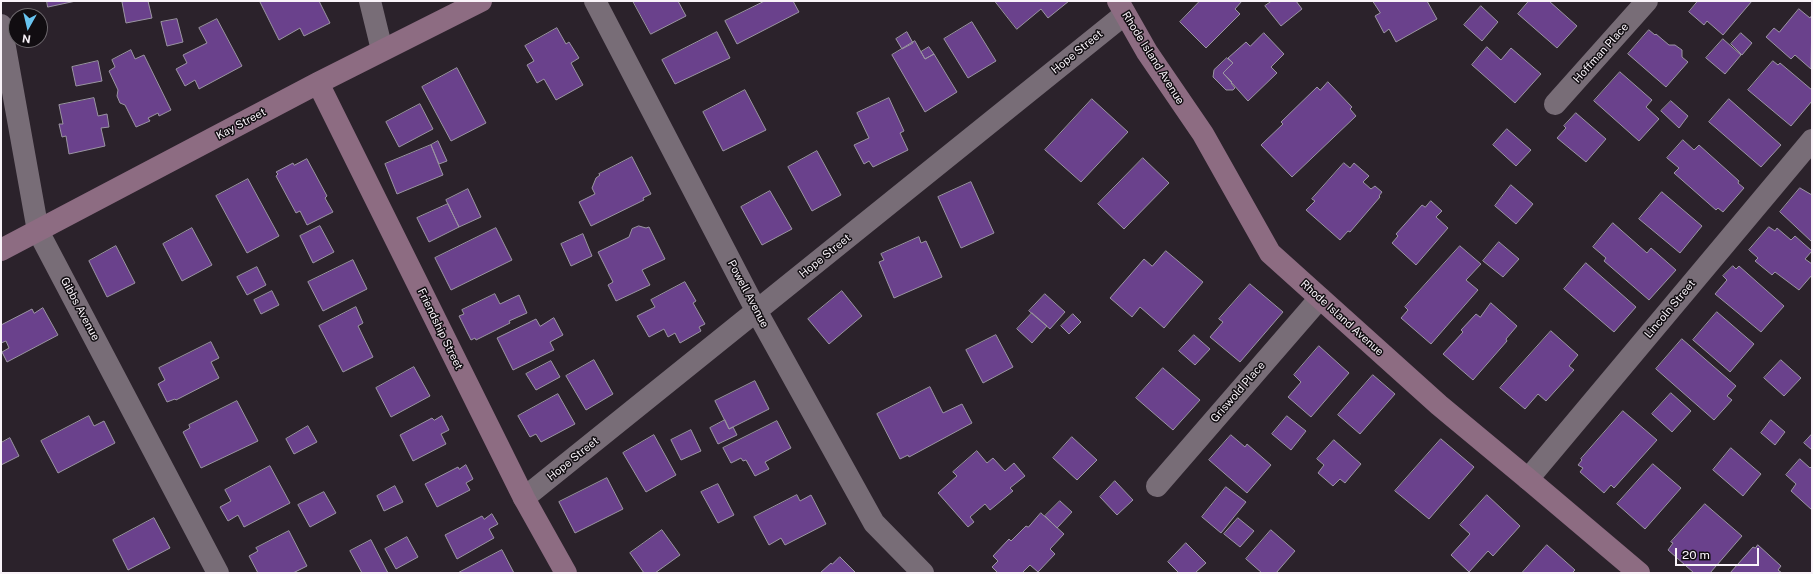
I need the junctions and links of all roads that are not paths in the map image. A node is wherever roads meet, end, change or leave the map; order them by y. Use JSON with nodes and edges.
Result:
{"nodes":[{"id":1,"x":370,"y":1,"type":"edge"},
{"id":2,"x":481,"y":1,"type":"edge"},
{"id":3,"x":595,"y":1,"type":"edge"},
{"id":4,"x":1647,"y":1,"type":"edge"},
{"id":5,"x":1121,"y":7,"type":"edge"},
{"id":6,"x":1,"y":25,"type":"edge"},
{"id":7,"x":382,"y":50,"type":"junction"},
{"id":8,"x":318,"y":83,"type":"junction"},
{"id":9,"x":1555,"y":104,"type":"dead end"},
{"id":10,"x":1812,"y":140,"type":"edge"},
{"id":11,"x":38,"y":231,"type":"junction"},
{"id":12,"x":1,"y":250,"type":"edge"},
{"id":13,"x":1320,"y":298,"type":"junction"},
{"id":14,"x":756,"y":312,"type":"junction"},
{"id":15,"x":1528,"y":479,"type":"junction"},
{"id":16,"x":1157,"y":486,"type":"dead end"},
{"id":17,"x":524,"y":498,"type":"junction"},
{"id":18,"x":218,"y":573,"type":"edge"},
{"id":19,"x":566,"y":573,"type":"edge"},
{"id":20,"x":923,"y":573,"type":"edge"},
{"id":21,"x":1638,"y":573,"type":"edge"}],
"edges":[{"from":1,"to":7,"type":"street"},
{"from":2,"to":7,"type":"street","name":"Kay Street"},
{"from":3,"to":14,"type":"street","name":"Powell Avenue"},
{"from":4,"to":9,"type":"street","name":"Hoffman Place"},
{"from":5,"to":13,"type":"street","name":"Rhode Island Avenue"},
{"from":5,"to":14,"type":"street","name":"Hope Street"},
{"from":6,"to":11,"type":"street","name":"Gibbs Avenue"},
{"from":7,"to":8,"type":"street","name":"Kay Street"},
{"from":8,"to":11,"type":"street","name":"Kay Street"},
{"from":8,"to":17,"type":"street","name":"Friendship Street"},
{"from":10,"to":15,"type":"street","name":"Lincoln Street"},
{"from":11,"to":12,"type":"street","name":"Kay Street"},
{"from":11,"to":18,"type":"street","name":"Gibbs Avenue"},
{"from":13,"to":15,"type":"street","name":"Rhode Island Avenue"},
{"from":13,"to":16,"type":"street","name":"Griswold Place"},
{"from":14,"to":17,"type":"street","name":"Hope Street"},
{"from":14,"to":20,"type":"street","name":"Powell Avenue"},
{"from":15,"to":21,"type":"street","name":"Rhode Island Avenue"},
{"from":17,"to":19,"type":"street","name":"Friendship Street"}]}
